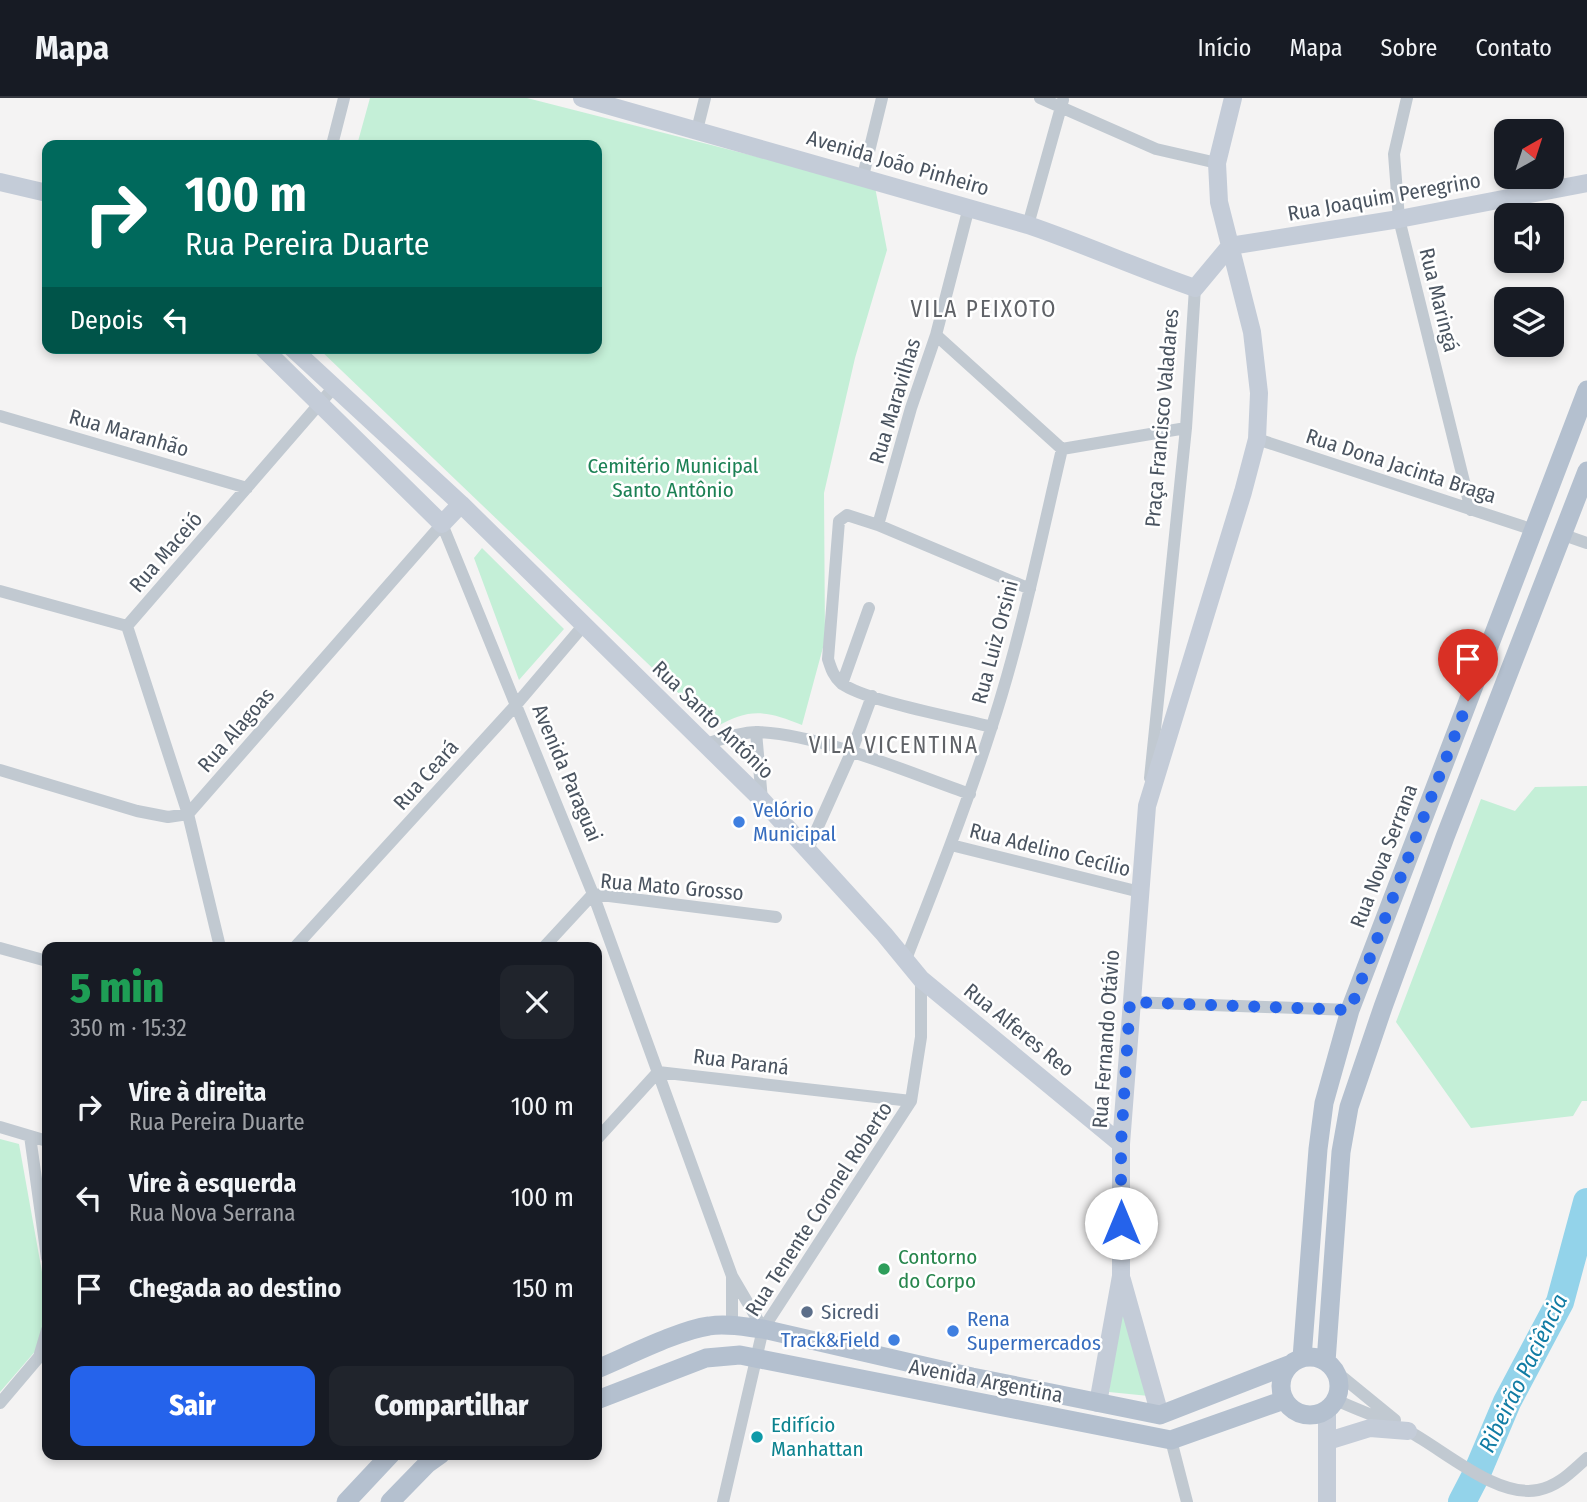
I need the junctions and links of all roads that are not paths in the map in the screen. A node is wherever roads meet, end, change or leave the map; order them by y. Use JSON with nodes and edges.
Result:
{"nodes":[{"id":1,"x":344,"y":98,"type":"edge"},
{"id":2,"x":582,"y":98,"type":"edge"},
{"id":3,"x":705,"y":98,"type":"edge"},
{"id":4,"x":881,"y":98,"type":"edge"},
{"id":5,"x":1040,"y":98,"type":"edge"},
{"id":6,"x":1233,"y":98,"type":"edge"},
{"id":7,"x":1407,"y":98,"type":"edge"},
{"id":8,"x":1062,"y":102,"type":"edge"},
{"id":9,"x":697,"y":130,"type":"junction"},
{"id":10,"x":333,"y":140,"type":"edge"},
{"id":11,"x":1217,"y":163,"type":"junction"},
{"id":12,"x":863,"y":176,"type":"junction"},
{"id":13,"x":0,"y":182,"type":"edge"},
{"id":14,"x":1587,"y":183,"type":"edge"},
{"id":15,"x":42,"y":192,"type":"edge"},
{"id":16,"x":969,"y":206,"type":"junction"},
{"id":17,"x":1399,"y":219,"type":"junction"},
{"id":18,"x":1028,"y":225,"type":"junction"},
{"id":19,"x":1230,"y":246,"type":"junction"},
{"id":20,"x":1195,"y":288,"type":"junction"},
{"id":21,"x":936,"y":335,"type":"junction"},
{"id":22,"x":272,"y":354,"type":"edge"},
{"id":23,"x":298,"y":354,"type":"edge"},
{"id":24,"x":334,"y":387,"type":"junction"},
{"id":25,"x":1587,"y":390,"type":"edge"},
{"id":26,"x":321,"y":404,"type":"junction"},
{"id":27,"x":0,"y":416,"type":"edge"},
{"id":28,"x":1186,"y":428,"type":"junction"},
{"id":29,"x":1257,"y":439,"type":"junction"},
{"id":30,"x":1062,"y":449,"type":"junction"},
{"id":31,"x":1587,"y":471,"type":"edge"},
{"id":32,"x":247,"y":488,"type":"junction"},
{"id":33,"x":461,"y":504,"type":"junction"},
{"id":34,"x":1471,"y":510,"type":"junction"},
{"id":35,"x":442,"y":524,"type":"junction"},
{"id":36,"x":878,"y":525,"type":"junction"},
{"id":37,"x":1534,"y":530,"type":"junction"},
{"id":38,"x":1561,"y":534,"type":"junction"},
{"id":39,"x":1587,"y":543,"type":"edge"},
{"id":40,"x":1030,"y":589,"type":"junction"},
{"id":41,"x":0,"y":591,"type":"edge"},
{"id":42,"x":869,"y":608,"type":"dead end"},
{"id":43,"x":127,"y":626,"type":"junction"},
{"id":44,"x":583,"y":626,"type":"junction"},
{"id":45,"x":842,"y":684,"type":"junction"},
{"id":46,"x":872,"y":696,"type":"junction"},
{"id":47,"x":514,"y":706,"type":"junction"},
{"id":48,"x":992,"y":727,"type":"junction"},
{"id":49,"x":756,"y":732,"type":"junction"},
{"id":50,"x":706,"y":744,"type":"junction"},
{"id":51,"x":851,"y":753,"type":"junction"},
{"id":52,"x":0,"y":770,"type":"edge"},
{"id":53,"x":970,"y":794,"type":"junction"},
{"id":54,"x":762,"y":800,"type":"junction"},
{"id":55,"x":1147,"y":806,"type":"junction"},
{"id":56,"x":188,"y":814,"type":"junction"},
{"id":57,"x":951,"y":845,"type":"junction"},
{"id":58,"x":808,"y":849,"type":"junction"},
{"id":59,"x":1140,"y":892,"type":"junction"},
{"id":60,"x":593,"y":894,"type":"junction"},
{"id":61,"x":776,"y":917,"type":"dead end"},
{"id":62,"x":219,"y":942,"type":"edge"},
{"id":63,"x":300,"y":942,"type":"edge"},
{"id":64,"x":549,"y":942,"type":"edge"},
{"id":65,"x":0,"y":948,"type":"edge"},
{"id":66,"x":42,"y":960,"type":"edge"},
{"id":67,"x":906,"y":960,"type":"junction"},
{"id":68,"x":921,"y":979,"type":"junction"},
{"id":69,"x":1130,"y":1002,"type":"junction"},
{"id":70,"x":1350,"y":1010,"type":"junction"},
{"id":71,"x":658,"y":1072,"type":"junction"},
{"id":72,"x":911,"y":1101,"type":"junction"},
{"id":73,"x":0,"y":1127,"type":"edge"},
{"id":74,"x":602,"y":1134,"type":"edge"},
{"id":75,"x":30,"y":1136,"type":"junction"},
{"id":76,"x":42,"y":1140,"type":"edge"},
{"id":77,"x":1121,"y":1144,"type":"junction"},
{"id":78,"x":42,"y":1222,"type":"edge"},
{"id":79,"x":732,"y":1276,"type":"junction"},
{"id":80,"x":1121,"y":1276,"type":"junction"},
{"id":81,"x":732,"y":1325,"type":"junction"},
{"id":82,"x":763,"y":1329,"type":"junction"},
{"id":83,"x":756,"y":1357,"type":"junction"},
{"id":84,"x":42,"y":1359,"type":"edge"},
{"id":85,"x":1297,"y":1361,"type":"junction"},
{"id":86,"x":1331,"y":1366,"type":"junction"},
{"id":87,"x":602,"y":1367,"type":"edge"},
{"id":88,"x":602,"y":1398,"type":"edge"},
{"id":89,"x":1284,"y":1400,"type":"junction"},
{"id":90,"x":0,"y":1403,"type":"edge"},
{"id":91,"x":1098,"y":1403,"type":"junction"},
{"id":92,"x":1331,"y":1405,"type":"junction"},
{"id":93,"x":1160,"y":1415,"type":"junction"},
{"id":94,"x":1408,"y":1431,"type":"junction"},
{"id":95,"x":1171,"y":1440,"type":"junction"},
{"id":96,"x":1328,"y":1441,"type":"junction"},
{"id":97,"x":1587,"y":1458,"type":"edge"},
{"id":98,"x":382,"y":1460,"type":"edge"},
{"id":99,"x":433,"y":1460,"type":"edge"},
{"id":100,"x":346,"y":1502,"type":"edge"},
{"id":101,"x":390,"y":1502,"type":"edge"},
{"id":102,"x":723,"y":1502,"type":"edge"},
{"id":103,"x":1187,"y":1502,"type":"edge"},
{"id":104,"x":1327,"y":1502,"type":"edge"}],
"edges":[{"from":1,"to":10,"type":"street"},
{"from":2,"to":9,"type":"street","name":"Avenida João Pinheiro"},
{"from":3,"to":9,"type":"street"},
{"from":4,"to":12,"type":"street"},
{"from":5,"to":8,"type":"street"},
{"from":6,"to":11,"type":"street"},
{"from":7,"to":17,"type":"street","name":"Rua Maringá"},
{"from":8,"to":11,"type":"street"},
{"from":8,"to":18,"type":"street"},
{"from":9,"to":12,"type":"street","name":"Avenida João Pinheiro"},
{"from":11,"to":19,"type":"street"},
{"from":12,"to":16,"type":"street","name":"Avenida João Pinheiro"},
{"from":13,"to":15,"type":"street"},
{"from":14,"to":17,"type":"street","name":"Rua Joaquim Peregrino"},
{"from":16,"to":18,"type":"street","name":"Avenida João Pinheiro"},
{"from":16,"to":21,"type":"street","name":"Rua Maravilhas"},
{"from":17,"to":19,"type":"street","name":"Rua Joaquim Peregrino"},
{"from":17,"to":34,"type":"street","name":"Rua Maringá"},
{"from":18,"to":20,"type":"street","name":"Avenida João Pinheiro"},
{"from":19,"to":20,"type":"street","name":"Praça Francisco Valadares"},
{"from":19,"to":29,"type":"street"},
{"from":20,"to":28,"type":"street","name":"Praça Francisco Valadares"},
{"from":21,"to":30,"type":"street"},
{"from":21,"to":36,"type":"street","name":"Rua Maravilhas"},
{"from":22,"to":26,"type":"street","name":"Avenida Paraguai"},
{"from":23,"to":24,"type":"street"},
{"from":24,"to":26,"type":"street","name":"Rua Maceió"},
{"from":24,"to":33,"type":"street"},
{"from":25,"to":37,"type":"main road","name":"Rua Nova Serrana"},
{"from":26,"to":32,"type":"street","name":"Rua Maceió"},
{"from":26,"to":35,"type":"street","name":"Avenida Paraguai"},
{"from":27,"to":32,"type":"street","name":"Rua Maranhão"},
{"from":28,"to":30,"type":"street"},
{"from":28,"to":55,"type":"street","name":"Praça Francisco Valadares"},
{"from":29,"to":34,"type":"street","name":"Rua Dona Jacinta Braga"},
{"from":29,"to":55,"type":"street"},
{"from":30,"to":40,"type":"street","name":"Rua Luiz Orsini"},
{"from":31,"to":38,"type":"main road"},
{"from":32,"to":43,"type":"street","name":"Rua Maceió"},
{"from":33,"to":35,"type":"street"},
{"from":33,"to":44,"type":"street","name":"Rua Santo Antônio"},
{"from":34,"to":37,"type":"street","name":"Rua Dona Jacinta Braga"},
{"from":35,"to":47,"type":"street","name":"Avenida Paraguai"},
{"from":35,"to":56,"type":"street","name":"Rua Alagoas"},
{"from":36,"to":40,"type":"street"},
{"from":36,"to":45,"type":"street"},
{"from":37,"to":70,"type":"main road","name":"Rua Nova Serrana"},
{"from":38,"to":39,"type":"street"},
{"from":38,"to":86,"type":"main road"},
{"from":40,"to":48,"type":"street","name":"Rua Luiz Orsini"},
{"from":41,"to":43,"type":"street"},
{"from":42,"to":45,"type":"street"},
{"from":43,"to":56,"type":"street"},
{"from":44,"to":47,"type":"street","name":"Rua Ceará"},
{"from":44,"to":50,"type":"street","name":"Rua Santo Antônio"},
{"from":45,"to":46,"type":"street"},
{"from":46,"to":48,"type":"street"},
{"from":46,"to":51,"type":"street"},
{"from":47,"to":60,"type":"street","name":"Avenida Paraguai"},
{"from":47,"to":63,"type":"street","name":"Rua Ceará"},
{"from":48,"to":53,"type":"street","name":"Rua Luiz Orsini"},
{"from":49,"to":50,"type":"street"},
{"from":49,"to":51,"type":"street"},
{"from":49,"to":54,"type":"street"},
{"from":50,"to":54,"type":"street","name":"Rua Santo Antônio"},
{"from":51,"to":53,"type":"street"},
{"from":51,"to":58,"type":"street"},
{"from":52,"to":56,"type":"street"},
{"from":53,"to":57,"type":"street","name":"Rua Luiz Orsini"},
{"from":54,"to":58,"type":"street","name":"Rua Santo Antônio"},
{"from":55,"to":59,"type":"street","name":"Rua Fernando Otávio"},
{"from":56,"to":62,"type":"street"},
{"from":57,"to":59,"type":"street","name":"Rua Adelino Cecílio"},
{"from":57,"to":67,"type":"street","name":"Rua Luiz Orsini"},
{"from":58,"to":67,"type":"street","name":"Rua Santo Antônio"},
{"from":59,"to":69,"type":"street","name":"Rua Fernando Otávio"},
{"from":60,"to":61,"type":"street","name":"Rua Mato Grosso"},
{"from":60,"to":64,"type":"street","name":"Rua Mato Grosso"},
{"from":60,"to":71,"type":"street","name":"Avenida Paraguai"},
{"from":65,"to":66,"type":"street"},
{"from":67,"to":68,"type":"street","name":"Rua Santo Antônio"},
{"from":68,"to":72,"type":"street"},
{"from":68,"to":77,"type":"street","name":"Rua Alferes Reo"},
{"from":69,"to":70,"type":"street"},
{"from":69,"to":77,"type":"street","name":"Rua Fernando Otávio"},
{"from":70,"to":85,"type":"main road","name":"Rua Nova Serrana"},
{"from":71,"to":72,"type":"street","name":"Rua Paraná"},
{"from":71,"to":74,"type":"street"},
{"from":71,"to":79,"type":"street","name":"Avenida Paraguai"},
{"from":72,"to":82,"type":"street","name":"Rua Tenente Coronel Roberto"},
{"from":73,"to":75,"type":"street"},
{"from":75,"to":76,"type":"street"},
{"from":75,"to":78,"type":"street"},
{"from":77,"to":80,"type":"street","name":"Rua Fernando Otávio"},
{"from":79,"to":81,"type":"street","name":"Avenida Paraguai"},
{"from":79,"to":82,"type":"street","name":"Avenida Paraguai"},
{"from":80,"to":91,"type":"street"},
{"from":80,"to":93,"type":"street"},
{"from":81,"to":82,"type":"main road","name":"Avenida Argentina"},
{"from":81,"to":87,"type":"main road","name":"Avenida Argentina"},
{"from":82,"to":83,"type":"street","name":"Rua Tenente Coronel Roberto"},
{"from":82,"to":91,"type":"main road","name":"Avenida Argentina"},
{"from":83,"to":88,"type":"main road","name":"Avenida Argentina"},
{"from":83,"to":95,"type":"main road","name":"Avenida Argentina"},
{"from":83,"to":102,"type":"street","name":"Rua Tenente Coronel Roberto"},
{"from":84,"to":90,"type":"street"},
{"from":85,"to":86,"type":"main road"},
{"from":85,"to":89,"type":"main road"},
{"from":85,"to":93,"type":"main road"},
{"from":86,"to":92,"type":"main road"},
{"from":86,"to":94,"type":"street"},
{"from":89,"to":92,"type":"main road"},
{"from":89,"to":95,"type":"main road"},
{"from":91,"to":93,"type":"main road","name":"Avenida Argentina"},
{"from":92,"to":94,"type":"street"},
{"from":92,"to":96,"type":"street"},
{"from":94,"to":96,"type":"street"},
{"from":94,"to":97,"type":"street"},
{"from":95,"to":103,"type":"street"},
{"from":96,"to":104,"type":"street"},
{"from":98,"to":100,"type":"main road"},
{"from":99,"to":101,"type":"main road"}]}
